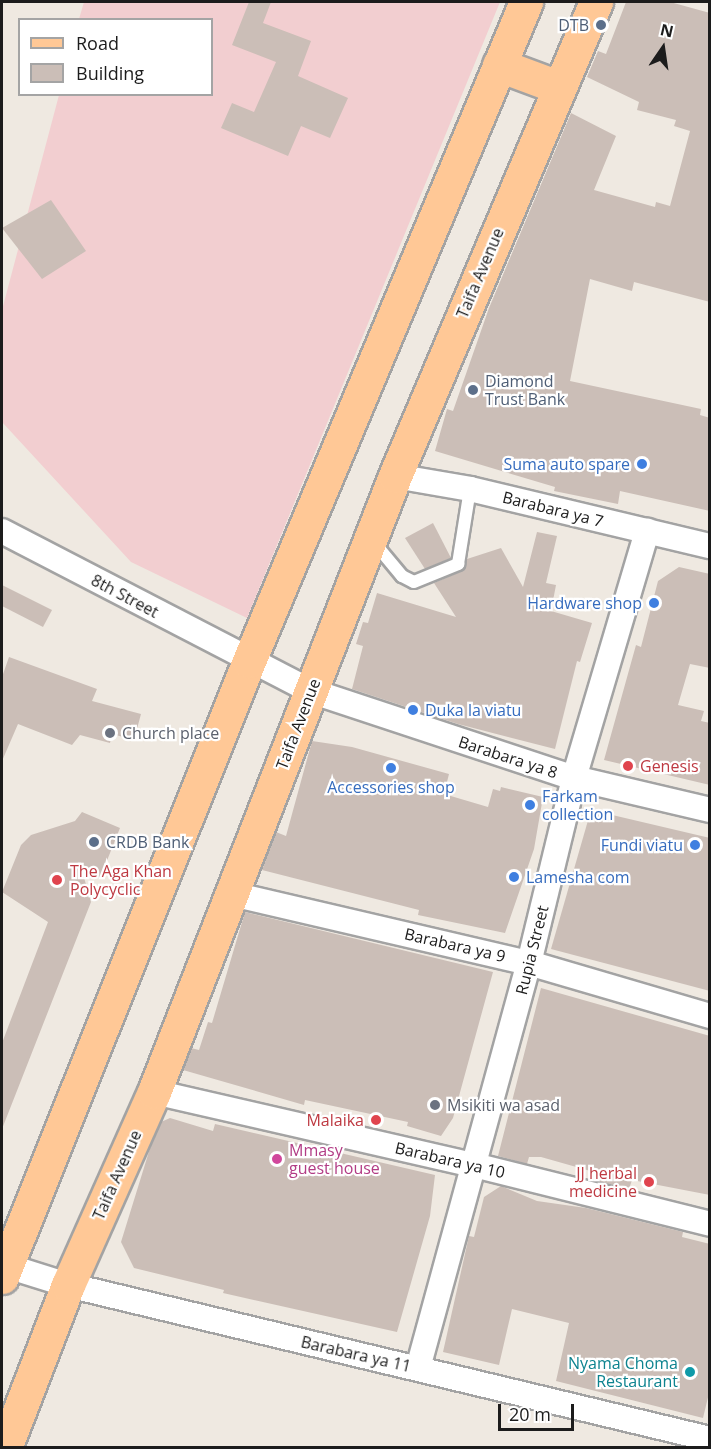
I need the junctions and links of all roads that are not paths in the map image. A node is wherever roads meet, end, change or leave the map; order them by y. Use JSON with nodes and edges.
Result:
{"nodes":[{"id":1,"x":526,"y":2,"type":"edge"},
{"id":2,"x":596,"y":2,"type":"edge"},
{"id":3,"x":499,"y":65,"type":"junction"},
{"id":4,"x":558,"y":87,"type":"junction"},
{"id":5,"x":395,"y":476,"type":"junction"},
{"id":6,"x":470,"y":489,"type":"junction"},
{"id":7,"x":2,"y":531,"type":"edge"},
{"id":8,"x":647,"y":531,"type":"junction"},
{"id":9,"x":371,"y":539,"type":"junction"},
{"id":10,"x":710,"y":546,"type":"edge"},
{"id":11,"x":249,"y":662,"type":"junction"},
{"id":12,"x":311,"y":691,"type":"junction"},
{"id":13,"x":574,"y":778,"type":"junction"},
{"id":14,"x":710,"y":810,"type":"edge"},
{"id":15,"x":232,"y":894,"type":"junction"},
{"id":16,"x":530,"y":963,"type":"junction"},
{"id":17,"x":710,"y":1016,"type":"edge"},
{"id":18,"x":154,"y":1092,"type":"junction"},
{"id":19,"x":474,"y":1165,"type":"junction"},
{"id":20,"x":710,"y":1224,"type":"edge"},
{"id":21,"x":3,"y":1270,"type":"edge"},
{"id":22,"x":68,"y":1285,"type":"junction"},
{"id":23,"x":418,"y":1368,"type":"junction"},
{"id":24,"x":706,"y":1441,"type":"edge"},
{"id":25,"x":5,"y":1448,"type":"edge"}],
"edges":[{"from":1,"to":3,"type":"main road"},
{"from":2,"to":4,"type":"main road","name":"Taifa Avenue"},
{"from":3,"to":4,"type":"main road"},
{"from":3,"to":11,"type":"main road"},
{"from":4,"to":5,"type":"main road","name":"Taifa Avenue"},
{"from":5,"to":6,"type":"street","name":"Barabara ya 7"},
{"from":5,"to":9,"type":"main road","name":"Taifa Avenue"},
{"from":6,"to":8,"type":"street","name":"Barabara ya 7"},
{"from":6,"to":9,"type":"lane"},
{"from":7,"to":11,"type":"street","name":"8th Street"},
{"from":8,"to":10,"type":"street","name":"Barabara ya 7"},
{"from":8,"to":13,"type":"street","name":"Rupia Street"},
{"from":9,"to":12,"type":"main road","name":"Taifa Avenue"},
{"from":11,"to":12,"type":"street","name":"8th Street"},
{"from":11,"to":21,"type":"main road"},
{"from":12,"to":13,"type":"street","name":"Barabara ya 8"},
{"from":12,"to":15,"type":"main road","name":"Taifa Avenue"},
{"from":13,"to":14,"type":"street","name":"Barabara ya 8"},
{"from":13,"to":16,"type":"street","name":"Rupia Street"},
{"from":15,"to":16,"type":"street","name":"Barabara ya 9"},
{"from":15,"to":18,"type":"main road","name":"Taifa Avenue"},
{"from":16,"to":17,"type":"street","name":"Barabara ya 9"},
{"from":16,"to":19,"type":"street","name":"Rupia Street"},
{"from":18,"to":19,"type":"street","name":"Barabara ya 10"},
{"from":18,"to":22,"type":"main road","name":"Taifa Avenue"},
{"from":19,"to":20,"type":"street","name":"Barabara ya 10"},
{"from":19,"to":23,"type":"street","name":"Rupia Street"},
{"from":21,"to":22,"type":"street","name":"Barabara ya 11"},
{"from":22,"to":23,"type":"street","name":"Barabara ya 11"},
{"from":22,"to":25,"type":"main road","name":"Taifa Avenue"},
{"from":23,"to":24,"type":"street","name":"Barabara ya 11"}]}
